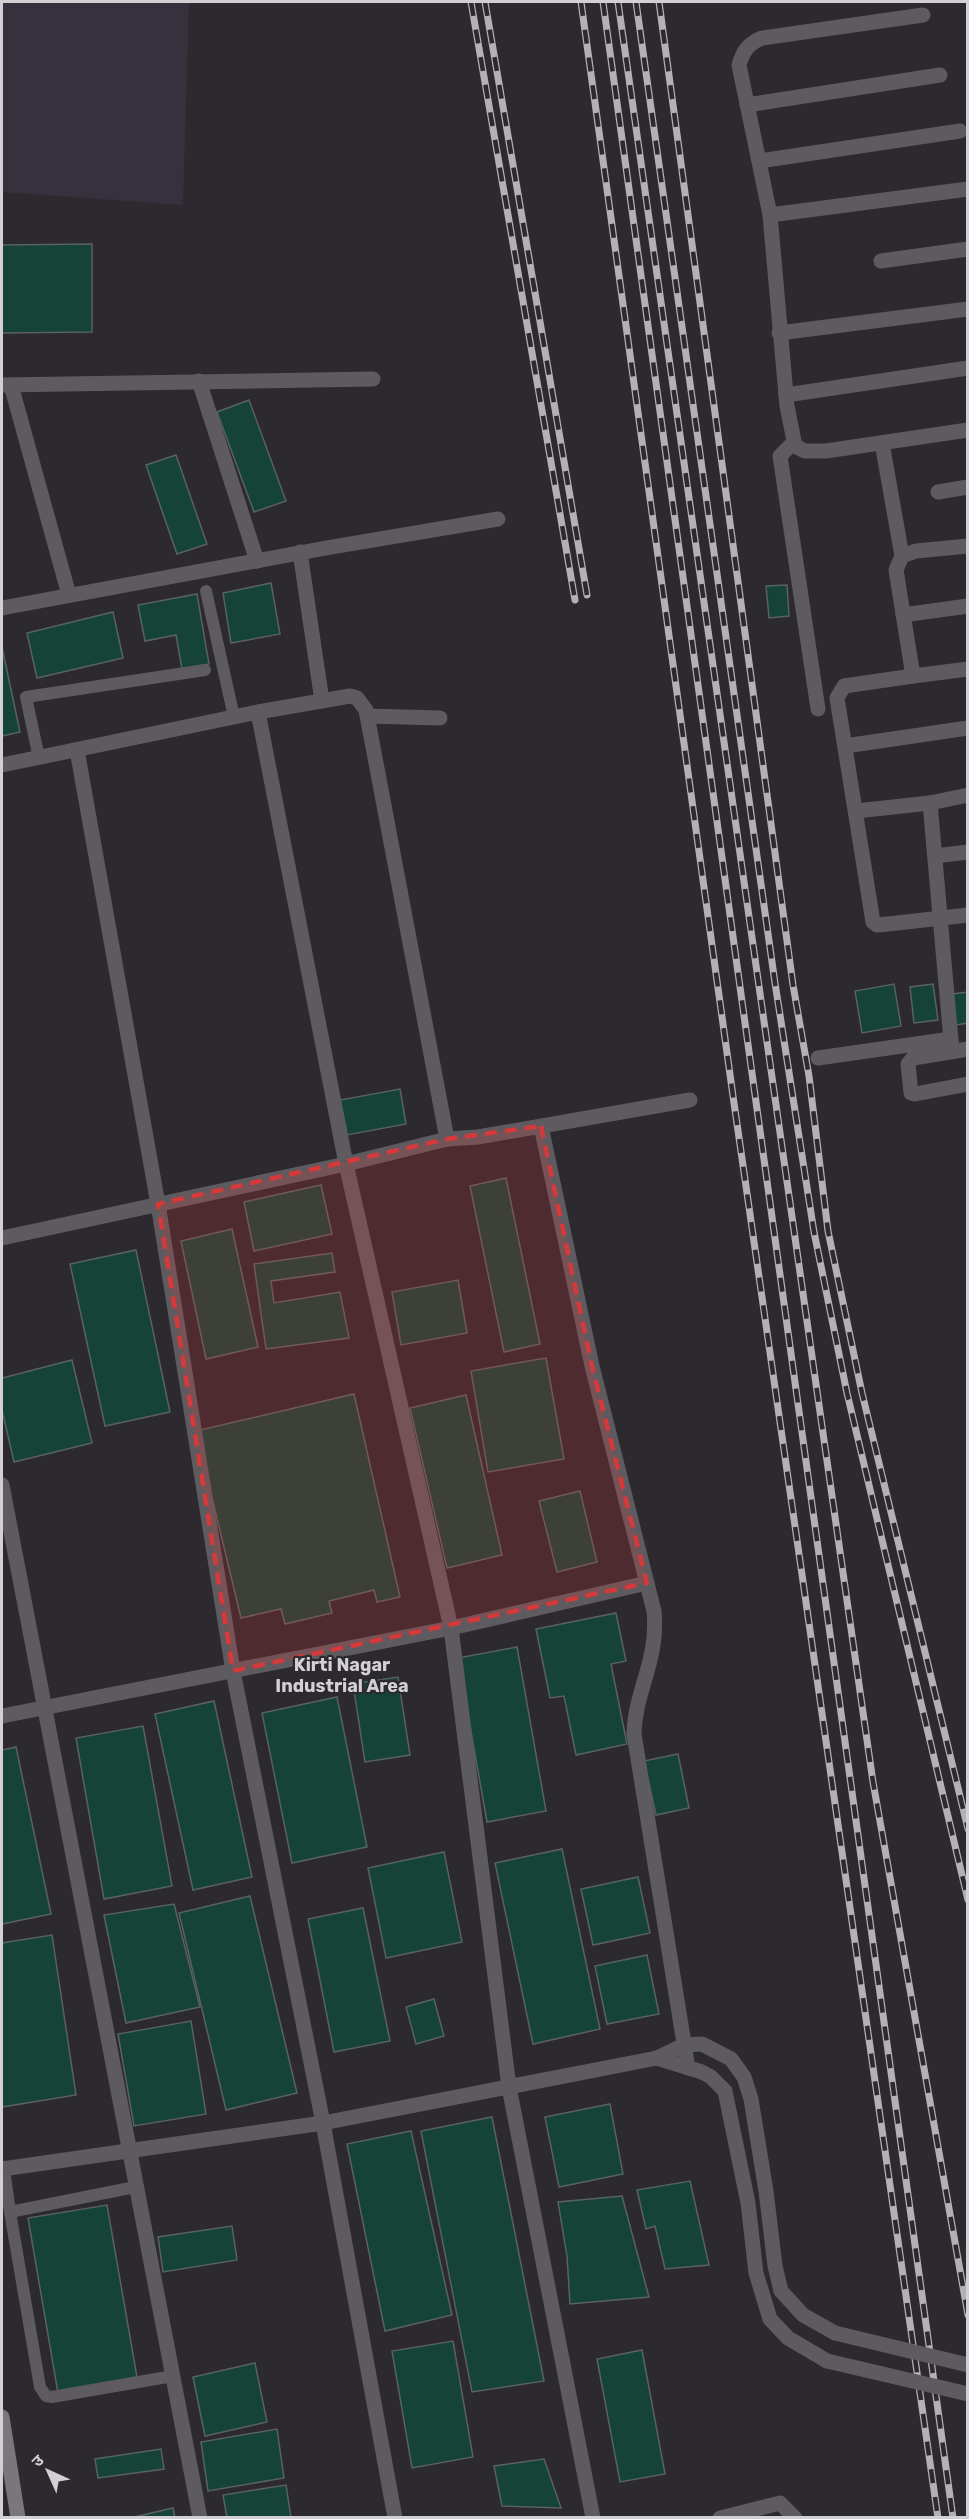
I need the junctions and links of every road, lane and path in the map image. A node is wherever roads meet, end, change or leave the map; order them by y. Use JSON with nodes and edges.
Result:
{"nodes":[{"id":1,"x":924,"y":15,"type":"dead end"},
{"id":2,"x":940,"y":75,"type":"dead end"},
{"id":3,"x":747,"y":105,"type":"junction"},
{"id":4,"x":960,"y":131,"type":"dead end"},
{"id":5,"x":759,"y":161,"type":"junction"},
{"id":6,"x":968,"y":189,"type":"edge"},
{"id":7,"x":770,"y":215,"type":"junction"},
{"id":8,"x":968,"y":249,"type":"edge"},
{"id":9,"x":881,"y":261,"type":"dead end"},
{"id":10,"x":968,"y":309,"type":"edge"},
{"id":11,"x":779,"y":333,"type":"junction"},
{"id":12,"x":968,"y":368,"type":"edge"},
{"id":13,"x":373,"y":379,"type":"dead end"},
{"id":14,"x":199,"y":381,"type":"junction"},
{"id":15,"x":6,"y":385,"type":"edge"},
{"id":16,"x":786,"y":395,"type":"junction"},
{"id":17,"x":968,"y":430,"type":"edge"},
{"id":18,"x":794,"y":442,"type":"junction"},
{"id":19,"x":882,"y":443,"type":"junction"},
{"id":20,"x":968,"y":487,"type":"edge"},
{"id":21,"x":938,"y":492,"type":"dead end"},
{"id":22,"x":498,"y":519,"type":"dead end"},
{"id":23,"x":968,"y":546,"type":"edge"},
{"id":24,"x":300,"y":552,"type":"junction"},
{"id":25,"x":902,"y":556,"type":"junction"},
{"id":26,"x":257,"y":561,"type":"junction"},
{"id":27,"x":207,"y":591,"type":"dead end"},
{"id":28,"x":69,"y":595,"type":"junction"},
{"id":29,"x":968,"y":606,"type":"edge"},
{"id":30,"x":2,"y":608,"type":"edge"},
{"id":31,"x":903,"y":615,"type":"junction"},
{"id":32,"x":968,"y":669,"type":"edge"},
{"id":33,"x":205,"y":670,"type":"dead end"},
{"id":34,"x":913,"y":676,"type":"junction"},
{"id":35,"x":322,"y":701,"type":"junction"},
{"id":36,"x":818,"y":709,"type":"dead end"},
{"id":37,"x":258,"y":712,"type":"junction"},
{"id":38,"x":234,"y":717,"type":"junction"},
{"id":39,"x":367,"y":717,"type":"junction"},
{"id":40,"x":440,"y":718,"type":"dead end"},
{"id":41,"x":968,"y":728,"type":"edge"},
{"id":42,"x":846,"y":746,"type":"junction"},
{"id":43,"x":76,"y":750,"type":"junction"},
{"id":44,"x":39,"y":758,"type":"junction"},
{"id":45,"x":2,"y":765,"type":"edge"},
{"id":46,"x":968,"y":795,"type":"edge"},
{"id":47,"x":930,"y":803,"type":"junction"},
{"id":48,"x":856,"y":811,"type":"junction"},
{"id":49,"x":968,"y":852,"type":"edge"},
{"id":50,"x":935,"y":856,"type":"junction"},
{"id":51,"x":968,"y":915,"type":"edge"},
{"id":52,"x":941,"y":918,"type":"junction"},
{"id":53,"x":957,"y":1047,"type":"edge"},
{"id":54,"x":818,"y":1058,"type":"dead end"},
{"id":55,"x":968,"y":1084,"type":"edge"},
{"id":56,"x":690,"y":1100,"type":"dead end"},
{"id":57,"x":541,"y":1126,"type":"junction"},
{"id":58,"x":447,"y":1139,"type":"junction"},
{"id":59,"x":346,"y":1164,"type":"junction"},
{"id":60,"x":158,"y":1204,"type":"junction"},
{"id":61,"x":2,"y":1238,"type":"edge"},
{"id":62,"x":2,"y":1485,"type":"edge"},
{"id":63,"x":646,"y":1583,"type":"junction"},
{"id":64,"x":451,"y":1628,"type":"junction"},
{"id":65,"x":233,"y":1671,"type":"junction"},
{"id":66,"x":44,"y":1706,"type":"junction"},
{"id":67,"x":2,"y":1716,"type":"edge"},
{"id":68,"x":684,"y":2045,"type":"junction"},
{"id":69,"x":657,"y":2058,"type":"junction"},
{"id":70,"x":688,"y":2068,"type":"junction"},
{"id":71,"x":509,"y":2087,"type":"junction"},
{"id":72,"x":323,"y":2123,"type":"junction"},
{"id":73,"x":129,"y":2152,"type":"junction"},
{"id":74,"x":3,"y":2169,"type":"edge"},
{"id":75,"x":135,"y":2187,"type":"junction"},
{"id":76,"x":10,"y":2212,"type":"junction"},
{"id":77,"x":968,"y":2366,"type":"edge"},
{"id":78,"x":172,"y":2376,"type":"junction"},
{"id":79,"x":968,"y":2394,"type":"edge"},
{"id":80,"x":2,"y":2417,"type":"edge"},
{"id":81,"x":18,"y":2517,"type":"edge"},
{"id":82,"x":200,"y":2517,"type":"edge"},
{"id":83,"x":395,"y":2517,"type":"edge"},
{"id":84,"x":593,"y":2517,"type":"edge"},
{"id":85,"x":720,"y":2517,"type":"edge"},
{"id":86,"x":795,"y":2517,"type":"edge"}],
"edges":[{"from":1,"to":3,"type":"street"},
{"from":2,"to":3,"type":"street"},
{"from":3,"to":5,"type":"street"},
{"from":4,"to":5,"type":"street"},
{"from":5,"to":7,"type":"street"},
{"from":6,"to":7,"type":"street"},
{"from":7,"to":11,"type":"street"},
{"from":8,"to":9,"type":"street"},
{"from":10,"to":11,"type":"street"},
{"from":11,"to":16,"type":"street"},
{"from":12,"to":16,"type":"street"},
{"from":13,"to":14,"type":"street"},
{"from":14,"to":15,"type":"street"},
{"from":14,"to":26,"type":"street"},
{"from":15,"to":28,"type":"street"},
{"from":16,"to":18,"type":"street"},
{"from":17,"to":19,"type":"street"},
{"from":18,"to":19,"type":"street"},
{"from":18,"to":36,"type":"street"},
{"from":19,"to":25,"type":"street"},
{"from":20,"to":21,"type":"street"},
{"from":22,"to":24,"type":"street"},
{"from":23,"to":25,"type":"street"},
{"from":24,"to":26,"type":"street"},
{"from":24,"to":35,"type":"street"},
{"from":25,"to":31,"type":"street"},
{"from":26,"to":28,"type":"street"},
{"from":27,"to":38,"type":"lane"},
{"from":28,"to":30,"type":"street"},
{"from":29,"to":31,"type":"street"},
{"from":31,"to":34,"type":"street"},
{"from":32,"to":34,"type":"street"},
{"from":33,"to":44,"type":"lane"},
{"from":34,"to":42,"type":"street"},
{"from":35,"to":37,"type":"street"},
{"from":35,"to":39,"type":"street"},
{"from":37,"to":38,"type":"street"},
{"from":37,"to":59,"type":"street"},
{"from":38,"to":43,"type":"street"},
{"from":39,"to":40,"type":"street"},
{"from":39,"to":58,"type":"street"},
{"from":41,"to":42,"type":"street"},
{"from":42,"to":48,"type":"street"},
{"from":43,"to":44,"type":"street"},
{"from":43,"to":60,"type":"street"},
{"from":44,"to":45,"type":"street"},
{"from":46,"to":47,"type":"street"},
{"from":47,"to":48,"type":"street"},
{"from":47,"to":50,"type":"street"},
{"from":48,"to":52,"type":"street"},
{"from":49,"to":50,"type":"street"},
{"from":50,"to":52,"type":"street"},
{"from":51,"to":52,"type":"street"},
{"from":52,"to":53,"type":"street"},
{"from":53,"to":54,"type":"street"},
{"from":53,"to":55,"type":"street"},
{"from":56,"to":57,"type":"street"},
{"from":57,"to":58,"type":"street"},
{"from":57,"to":63,"type":"street"},
{"from":58,"to":59,"type":"street"},
{"from":59,"to":60,"type":"street"},
{"from":59,"to":64,"type":"street"},
{"from":60,"to":61,"type":"street"},
{"from":60,"to":65,"type":"street"},
{"from":62,"to":66,"type":"street"},
{"from":63,"to":64,"type":"street"},
{"from":63,"to":68,"type":"street"},
{"from":64,"to":65,"type":"street"},
{"from":64,"to":71,"type":"street"},
{"from":65,"to":66,"type":"street"},
{"from":65,"to":72,"type":"street"},
{"from":66,"to":67,"type":"street"},
{"from":66,"to":73,"type":"street"},
{"from":68,"to":69,"type":"street"},
{"from":68,"to":70,"type":"street"},
{"from":68,"to":77,"type":"street","bridge":true},
{"from":69,"to":70,"type":"street"},
{"from":69,"to":71,"type":"street"},
{"from":70,"to":79,"type":"street","bridge":true},
{"from":71,"to":72,"type":"street"},
{"from":71,"to":84,"type":"street"},
{"from":72,"to":73,"type":"street"},
{"from":72,"to":83,"type":"street"},
{"from":73,"to":74,"type":"street"},
{"from":73,"to":75,"type":"street"},
{"from":74,"to":76,"type":"lane"},
{"from":75,"to":76,"type":"lane"},
{"from":75,"to":78,"type":"street"},
{"from":76,"to":78,"type":"lane"},
{"from":78,"to":82,"type":"street"},
{"from":80,"to":81,"type":"main road"},
{"from":85,"to":86,"type":"street"}]}
